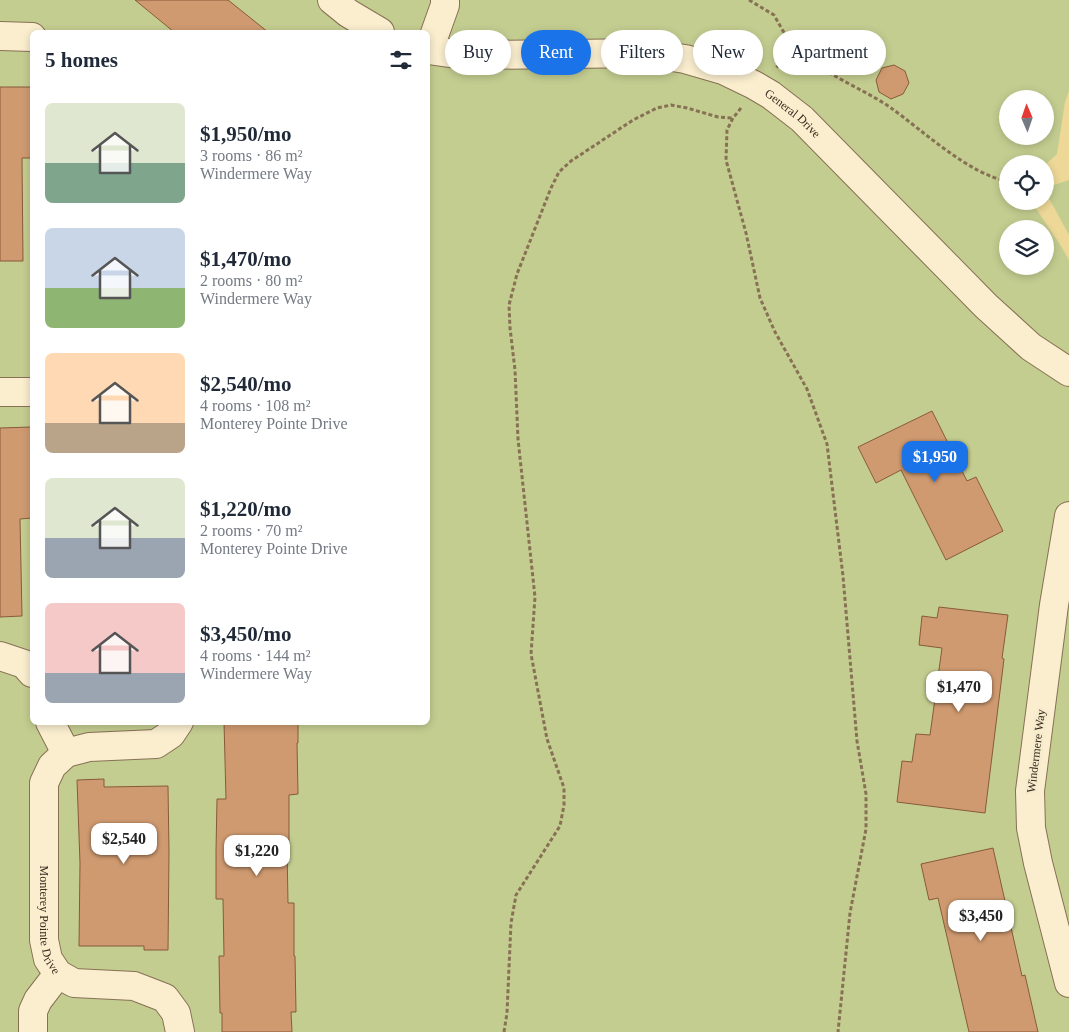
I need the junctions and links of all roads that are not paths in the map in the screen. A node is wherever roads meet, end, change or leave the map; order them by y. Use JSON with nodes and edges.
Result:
{"nodes":[{"id":1,"x":332,"y":0,"type":"edge"},
{"id":2,"x":445,"y":0,"type":"edge"},
{"id":3,"x":377,"y":30,"type":"edge"},
{"id":4,"x":0,"y":36,"type":"edge"},
{"id":5,"x":30,"y":37,"type":"edge"},
{"id":6,"x":430,"y":45,"type":"edge"},
{"id":7,"x":430,"y":50,"type":"edge"},
{"id":8,"x":1069,"y":372,"type":"edge"},
{"id":9,"x":0,"y":392,"type":"edge"},
{"id":10,"x":30,"y":392,"type":"edge"},
{"id":11,"x":1069,"y":516,"type":"edge"},
{"id":12,"x":0,"y":656,"type":"edge"},
{"id":13,"x":30,"y":671,"type":"edge"},
{"id":14,"x":52,"y":725,"type":"edge"},
{"id":15,"x":177,"y":725,"type":"edge"},
{"id":16,"x":66,"y":753,"type":"junction"},
{"id":17,"x":58,"y":974,"type":"junction"},
{"id":18,"x":1069,"y":983,"type":"edge"},
{"id":19,"x":33,"y":1032,"type":"edge"},
{"id":20,"x":180,"y":1032,"type":"edge"}],
"edges":[{"from":1,"to":3,"type":"street"},
{"from":2,"to":6,"type":"street"},
{"from":4,"to":5,"type":"street"},
{"from":7,"to":8,"type":"street","name":"General Drive"},
{"from":9,"to":10,"type":"street"},
{"from":11,"to":18,"type":"street","name":"Windermere Way"},
{"from":12,"to":13,"type":"street"},
{"from":14,"to":16,"type":"street"},
{"from":15,"to":16,"type":"street"},
{"from":16,"to":17,"type":"street","name":"Monterey Pointe Drive"},
{"from":17,"to":19,"type":"street"},
{"from":17,"to":20,"type":"street","name":"Monterey Pointe Drive"}]}
